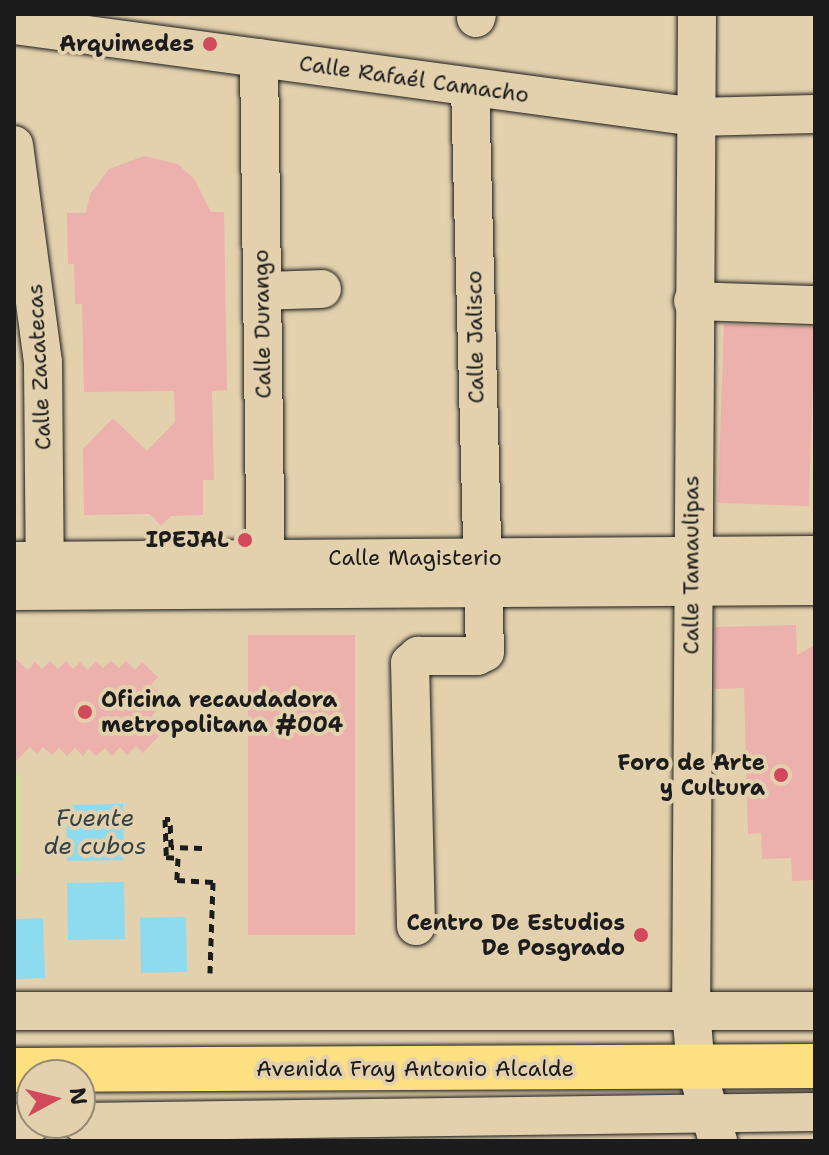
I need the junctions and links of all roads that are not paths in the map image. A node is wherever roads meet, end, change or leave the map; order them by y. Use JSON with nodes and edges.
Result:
{"nodes":[{"id":1,"x":697,"y":14,"type":"edge"},
{"id":2,"x":14,"y":25,"type":"edge"},
{"id":3,"x":259,"y":58,"type":"junction"},
{"id":4,"x":470,"y":87,"type":"junction"},
{"id":5,"x":815,"y":114,"type":"edge"},
{"id":6,"x":695,"y":117,"type":"junction"},
{"id":7,"x":14,"y":145,"type":"edge"},
{"id":8,"x":24,"y":272,"type":"edge"},
{"id":9,"x":322,"y":289,"type":"dead end"},
{"id":10,"x":262,"y":291,"type":"junction"},
{"id":11,"x":693,"y":301,"type":"junction"},
{"id":12,"x":815,"y":305,"type":"edge"},
{"id":13,"x":815,"y":555,"type":"edge"},
{"id":14,"x":691,"y":572,"type":"junction"},
{"id":15,"x":480,"y":573,"type":"junction"},
{"id":16,"x":265,"y":574,"type":"junction"},
{"id":17,"x":29,"y":576,"type":"edge"},
{"id":18,"x":815,"y":586,"type":"edge"},
{"id":19,"x":416,"y":926,"type":"dead end"},
{"id":20,"x":14,"y":1011,"type":"edge"},
{"id":21,"x":691,"y":1011,"type":"junction"},
{"id":22,"x":815,"y":1011,"type":"edge"},
{"id":23,"x":815,"y":1066,"type":"edge"},
{"id":24,"x":696,"y":1068,"type":"junction"},
{"id":25,"x":14,"y":1070,"type":"edge"},
{"id":26,"x":815,"y":1112,"type":"edge"},
{"id":27,"x":96,"y":1122,"type":"edge"},
{"id":28,"x":713,"y":1127,"type":"edge"}],
"edges":[{"from":1,"to":6,"type":"street","name":"Calle Tamaulipas"},
{"from":2,"to":3,"type":"street","name":"Calle Rafaél Camacho"},
{"from":3,"to":4,"type":"street","name":"Calle Rafaél Camacho"},
{"from":3,"to":10,"type":"street","name":"Calle Durango"},
{"from":4,"to":6,"type":"street","name":"Calle Rafaél Camacho"},
{"from":4,"to":15,"type":"street","name":"Calle Jalisco"},
{"from":5,"to":6,"type":"street","name":"Calle Rafaél Camacho"},
{"from":6,"to":11,"type":"street","name":"Calle Tamaulipas"},
{"from":7,"to":8,"type":"street","name":"Calle Zacatecas"},
{"from":8,"to":17,"type":"street","name":"Calle Zacatecas"},
{"from":9,"to":10,"type":"street"},
{"from":10,"to":16,"type":"street","name":"Calle Durango"},
{"from":11,"to":12,"type":"street"},
{"from":11,"to":14,"type":"street","name":"Calle Tamaulipas"},
{"from":13,"to":14,"type":"street","name":"Calle Magisterio"},
{"from":14,"to":15,"type":"street","name":"Calle Magisterio"},
{"from":14,"to":18,"type":"street","name":"Calle Magisterio"},
{"from":14,"to":21,"type":"street","name":"Calle Tamaulipas"},
{"from":15,"to":16,"type":"street","name":"Calle Magisterio"},
{"from":15,"to":19,"type":"street","name":"Calle Jalisco"},
{"from":16,"to":17,"type":"street","name":"Calle Magisterio"},
{"from":20,"to":21,"type":"street"},
{"from":21,"to":22,"type":"street"},
{"from":21,"to":24,"type":"street","name":"Calle Tamaulipas"},
{"from":23,"to":24,"type":"main road","name":"Avenida Fray Antonio Alcalde"},
{"from":24,"to":25,"type":"main road","name":"Avenida Fray Antonio Alcalde"},
{"from":24,"to":28,"type":"street","name":"Calle Tamaulipas"},
{"from":26,"to":28,"type":"street"},
{"from":27,"to":28,"type":"street"}]}
